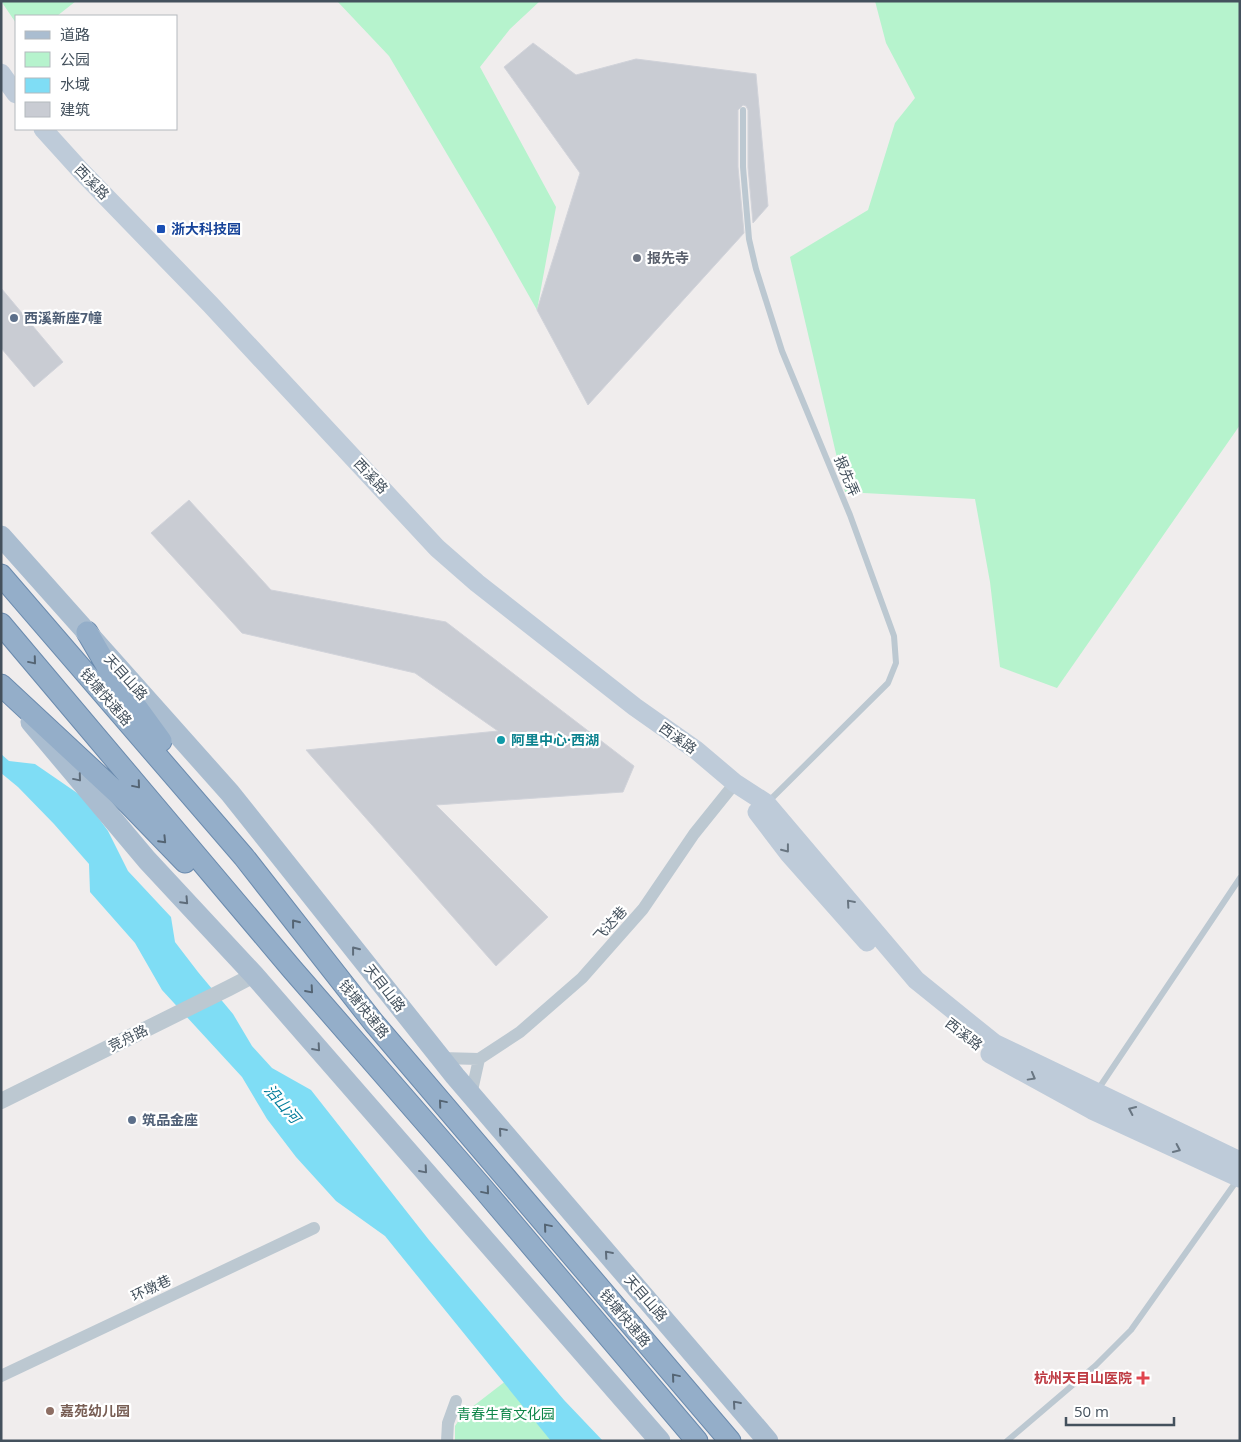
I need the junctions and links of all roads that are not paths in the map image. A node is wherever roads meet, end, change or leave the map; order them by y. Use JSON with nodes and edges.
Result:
{"nodes":[{"id":1,"x":1,"y":73,"type":"edge"},
{"id":2,"x":15,"y":93,"type":"edge"},
{"id":3,"x":743,"y":110,"type":"dead end"},
{"id":4,"x":44,"y":130,"type":"edge"},
{"id":5,"x":1,"y":536,"type":"edge"},
{"id":6,"x":1,"y":575,"type":"edge"},
{"id":7,"x":1,"y":624,"type":"edge"},
{"id":8,"x":86,"y":632,"type":"junction"},
{"id":9,"x":1,"y":687,"type":"edge"},
{"id":10,"x":735,"y":783,"type":"junction"},
{"id":11,"x":766,"y":803,"type":"junction"},
{"id":12,"x":244,"y":857,"type":"junction"},
{"id":13,"x":1240,"y":878,"type":"edge"},
{"id":14,"x":292,"y":968,"type":"junction"},
{"id":15,"x":254,"y":975,"type":"junction"},
{"id":16,"x":441,"y":1058,"type":"junction"},
{"id":17,"x":479,"y":1059,"type":"junction"},
{"id":18,"x":1096,"y":1092,"type":"junction"},
{"id":19,"x":471,"y":1095,"type":"junction"},
{"id":20,"x":1,"y":1101,"type":"edge"},
{"id":21,"x":1239,"y":1172,"type":"edge"},
{"id":22,"x":314,"y":1228,"type":"dead end"},
{"id":23,"x":1,"y":1376,"type":"edge"},
{"id":24,"x":456,"y":1401,"type":"dead end"},
{"id":25,"x":448,"y":1441,"type":"edge"},
{"id":26,"x":660,"y":1441,"type":"edge"},
{"id":27,"x":697,"y":1441,"type":"edge"},
{"id":28,"x":730,"y":1441,"type":"edge"},
{"id":29,"x":768,"y":1441,"type":"edge"},
{"id":30,"x":1007,"y":1441,"type":"edge"}],
"edges":[{"from":1,"to":2,"type":"main road"},
{"from":3,"to":11,"type":"lane","name":"报先弄"},
{"from":4,"to":10,"type":"main road","name":"西溪路"},
{"from":5,"to":8,"type":"main road","name":"天目山路"},
{"from":6,"to":12,"type":"highway","name":"钱塘快速路"},
{"from":7,"to":14,"type":"highway","name":"钱塘快速路","one_way":true},
{"from":8,"to":12,"type":"highway"},
{"from":16,"to":8,"type":"main road","name":"天目山路","one_way":true},
{"from":9,"to":14,"type":"highway","one_way":true},
{"from":9,"to":15,"type":"main road","one_way":true},
{"from":10,"to":11,"type":"main road","name":"西溪路"},
{"from":10,"to":17,"type":"street","name":"飞达巷"},
{"from":10,"to":21,"type":"main road","name":"西溪路","one_way":true},
{"from":18,"to":11,"type":"main road","name":"西溪路","one_way":true},
{"from":28,"to":12,"type":"highway","name":"钱塘快速路","one_way":true},
{"from":13,"to":18,"type":"lane"},
{"from":14,"to":27,"type":"highway","name":"钱塘快速路","one_way":true},
{"from":15,"to":20,"type":"street","name":"竞舟路"},
{"from":15,"to":26,"type":"main road","one_way":true},
{"from":16,"to":17,"type":"street"},
{"from":16,"to":19,"type":"main road","name":"天目山路"},
{"from":17,"to":19,"type":"street"},
{"from":21,"to":18,"type":"main road","name":"西溪路","one_way":true},
{"from":29,"to":19,"type":"main road","name":"天目山路","one_way":true},
{"from":21,"to":30,"type":"lane"},
{"from":22,"to":23,"type":"street","name":"环墩巷"},
{"from":24,"to":25,"type":"street"}]}
